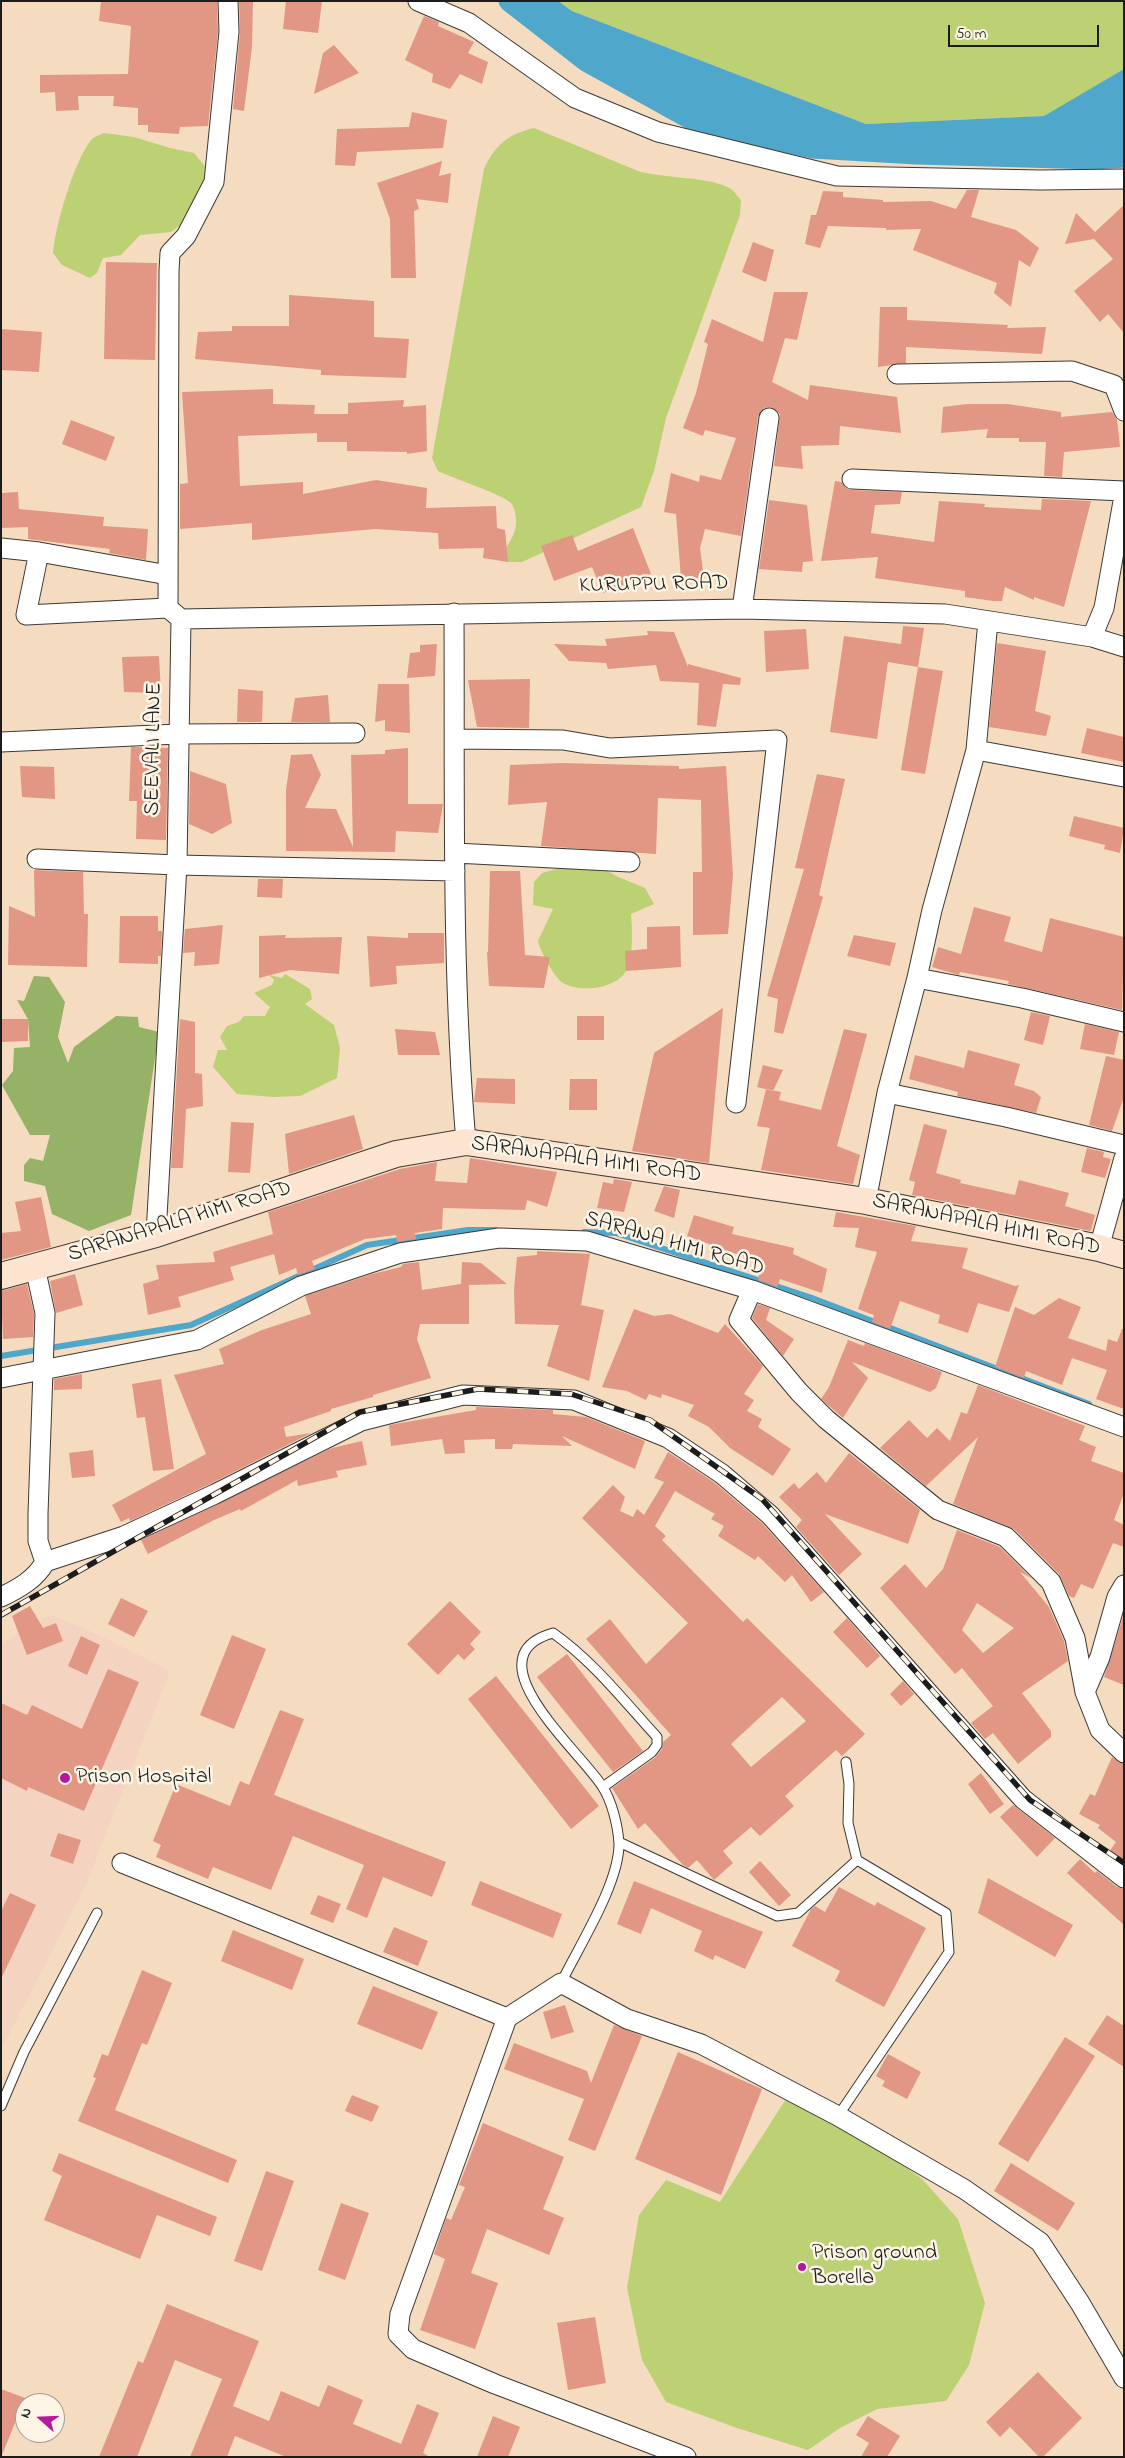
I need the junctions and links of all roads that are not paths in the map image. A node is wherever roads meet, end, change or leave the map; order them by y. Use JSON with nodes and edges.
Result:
{"nodes":[{"id":1,"x":228,"y":1,"type":"edge"},
{"id":2,"x":418,"y":1,"type":"edge"},
{"id":3,"x":1124,"y":179,"type":"edge"},
{"id":4,"x":897,"y":374,"type":"dead end"},
{"id":5,"x":1124,"y":410,"type":"edge"},
{"id":6,"x":769,"y":418,"type":"dead end"},
{"id":7,"x":852,"y":479,"type":"dead end"},
{"id":8,"x":1124,"y":491,"type":"edge"},
{"id":9,"x":1124,"y":496,"type":"edge"},
{"id":10,"x":1,"y":548,"type":"edge"},
{"id":11,"x":39,"y":552,"type":"junction"},
{"id":12,"x":168,"y":575,"type":"junction"},
{"id":13,"x":742,"y":609,"type":"junction"},
{"id":14,"x":454,"y":613,"type":"junction"},
{"id":15,"x":175,"y":614,"type":"junction"},
{"id":16,"x":988,"y":621,"type":"junction"},
{"id":17,"x":1092,"y":637,"type":"junction"},
{"id":18,"x":1124,"y":647,"type":"edge"},
{"id":19,"x":355,"y":733,"type":"dead end"},
{"id":20,"x":178,"y":734,"type":"junction"},
{"id":21,"x":455,"y":739,"type":"junction"},
{"id":22,"x":1,"y":742,"type":"edge"},
{"id":23,"x":976,"y":750,"type":"junction"},
{"id":24,"x":1124,"y":777,"type":"edge"},
{"id":25,"x":37,"y":859,"type":"dead end"},
{"id":26,"x":455,"y":862,"type":"junction"},
{"id":27,"x":630,"y":862,"type":"dead end"},
{"id":28,"x":177,"y":865,"type":"junction"},
{"id":29,"x":917,"y":978,"type":"junction"},
{"id":30,"x":1124,"y":1022,"type":"edge"},
{"id":31,"x":887,"y":1093,"type":"junction"},
{"id":32,"x":736,"y":1103,"type":"dead end"},
{"id":33,"x":466,"y":1142,"type":"junction"},
{"id":34,"x":1124,"y":1145,"type":"edge"},
{"id":35,"x":1124,"y":1158,"type":"edge"},
{"id":36,"x":866,"y":1201,"type":"junction"},
{"id":37,"x":156,"y":1234,"type":"junction"},
{"id":38,"x":1099,"y":1248,"type":"junction"},
{"id":39,"x":1124,"y":1255,"type":"edge"},
{"id":40,"x":35,"y":1267,"type":"junction"},
{"id":41,"x":1,"y":1276,"type":"edge"},
{"id":42,"x":752,"y":1290,"type":"junction"},
{"id":43,"x":43,"y":1366,"type":"junction"},
{"id":44,"x":1,"y":1378,"type":"edge"},
{"id":45,"x":1124,"y":1427,"type":"edge"},
{"id":46,"x":45,"y":1562,"type":"junction"},
{"id":47,"x":1124,"y":1585,"type":"edge"},
{"id":48,"x":1,"y":1597,"type":"edge"},
{"id":49,"x":1085,"y":1692,"type":"junction"},
{"id":50,"x":1124,"y":1753,"type":"edge"},
{"id":51,"x":846,"y":1762,"type":"dead end"},
{"id":52,"x":603,"y":1787,"type":"junction"},
{"id":53,"x":619,"y":1842,"type":"junction"},
{"id":54,"x":857,"y":1860,"type":"junction"},
{"id":55,"x":122,"y":1863,"type":"dead end"},
{"id":56,"x":1124,"y":1878,"type":"edge"},
{"id":57,"x":97,"y":1913,"type":"dead end"},
{"id":58,"x":561,"y":1983,"type":"junction"},
{"id":59,"x":507,"y":2018,"type":"junction"},
{"id":60,"x":1,"y":2106,"type":"edge"},
{"id":61,"x":838,"y":2116,"type":"junction"},
{"id":62,"x":1124,"y":2378,"type":"edge"},
{"id":63,"x":686,"y":2457,"type":"edge"}],
"edges":[{"from":1,"to":12,"type":"street","name":"SEEVALI LANE"},
{"from":2,"to":3,"type":"street"},
{"from":4,"to":5,"type":"street"},
{"from":6,"to":13,"type":"street"},
{"from":7,"to":8,"type":"street"},
{"from":9,"to":17,"type":"street"},
{"from":10,"to":11,"type":"street"},
{"from":11,"to":12,"type":"street"},
{"from":11,"to":15,"type":"street","name":"KURUPPU ROAD"},
{"from":12,"to":15,"type":"street","name":"SEEVALI LANE"},
{"from":13,"to":14,"type":"street","name":"KURUPPU ROAD"},
{"from":13,"to":16,"type":"street","name":"KURUPPU ROAD"},
{"from":14,"to":15,"type":"street","name":"KURUPPU ROAD"},
{"from":14,"to":21,"type":"street"},
{"from":15,"to":20,"type":"street","name":"SEEVALI LANE"},
{"from":16,"to":17,"type":"street","name":"KURUPPU ROAD"},
{"from":16,"to":23,"type":"street"},
{"from":17,"to":18,"type":"street","name":"KURUPPU ROAD"},
{"from":19,"to":20,"type":"street"},
{"from":20,"to":22,"type":"street"},
{"from":20,"to":28,"type":"street","name":"SEEVALI LANE"},
{"from":21,"to":26,"type":"street"},
{"from":21,"to":32,"type":"street"},
{"from":23,"to":24,"type":"street"},
{"from":23,"to":29,"type":"street"},
{"from":25,"to":28,"type":"street"},
{"from":26,"to":27,"type":"street"},
{"from":26,"to":28,"type":"street"},
{"from":26,"to":33,"type":"street"},
{"from":28,"to":37,"type":"street","name":"SEEVALI LANE"},
{"from":29,"to":30,"type":"street"},
{"from":29,"to":31,"type":"street"},
{"from":31,"to":34,"type":"street"},
{"from":31,"to":36,"type":"street"},
{"from":33,"to":36,"type":"street","name":"SARANAPALA HIMI ROAD"},
{"from":33,"to":37,"type":"street","name":"SARANAPALA HIMI ROAD"},
{"from":35,"to":38,"type":"street"},
{"from":36,"to":38,"type":"street","name":"SARANAPALA HIMI ROAD"},
{"from":37,"to":40,"type":"street","name":"SARANAPALA HIMI ROAD"},
{"from":38,"to":39,"type":"street","name":"SARANAPALA HIMI ROAD"},
{"from":40,"to":41,"type":"street","name":"SARANAPALA HIMI ROAD"},
{"from":40,"to":43,"type":"street"},
{"from":42,"to":43,"type":"street","name":"SARANA HIMI ROAD"},
{"from":42,"to":45,"type":"street","name":"SARANA HIMI ROAD"},
{"from":42,"to":49,"type":"street"},
{"from":43,"to":44,"type":"street","name":"SARANA HIMI ROAD"},
{"from":43,"to":46,"type":"street"},
{"from":46,"to":48,"type":"street"},
{"from":46,"to":56,"type":"street"},
{"from":47,"to":49,"type":"street"},
{"from":49,"to":50,"type":"street"},
{"from":51,"to":54,"type":"lane"},
{"from":52,"to":52,"type":"lane"},
{"from":52,"to":53,"type":"lane"},
{"from":53,"to":54,"type":"lane"},
{"from":53,"to":58,"type":"lane"},
{"from":54,"to":61,"type":"lane"},
{"from":55,"to":59,"type":"street"},
{"from":57,"to":60,"type":"lane"},
{"from":58,"to":59,"type":"street"},
{"from":58,"to":61,"type":"street"},
{"from":59,"to":63,"type":"street"},
{"from":61,"to":62,"type":"street"}]}
